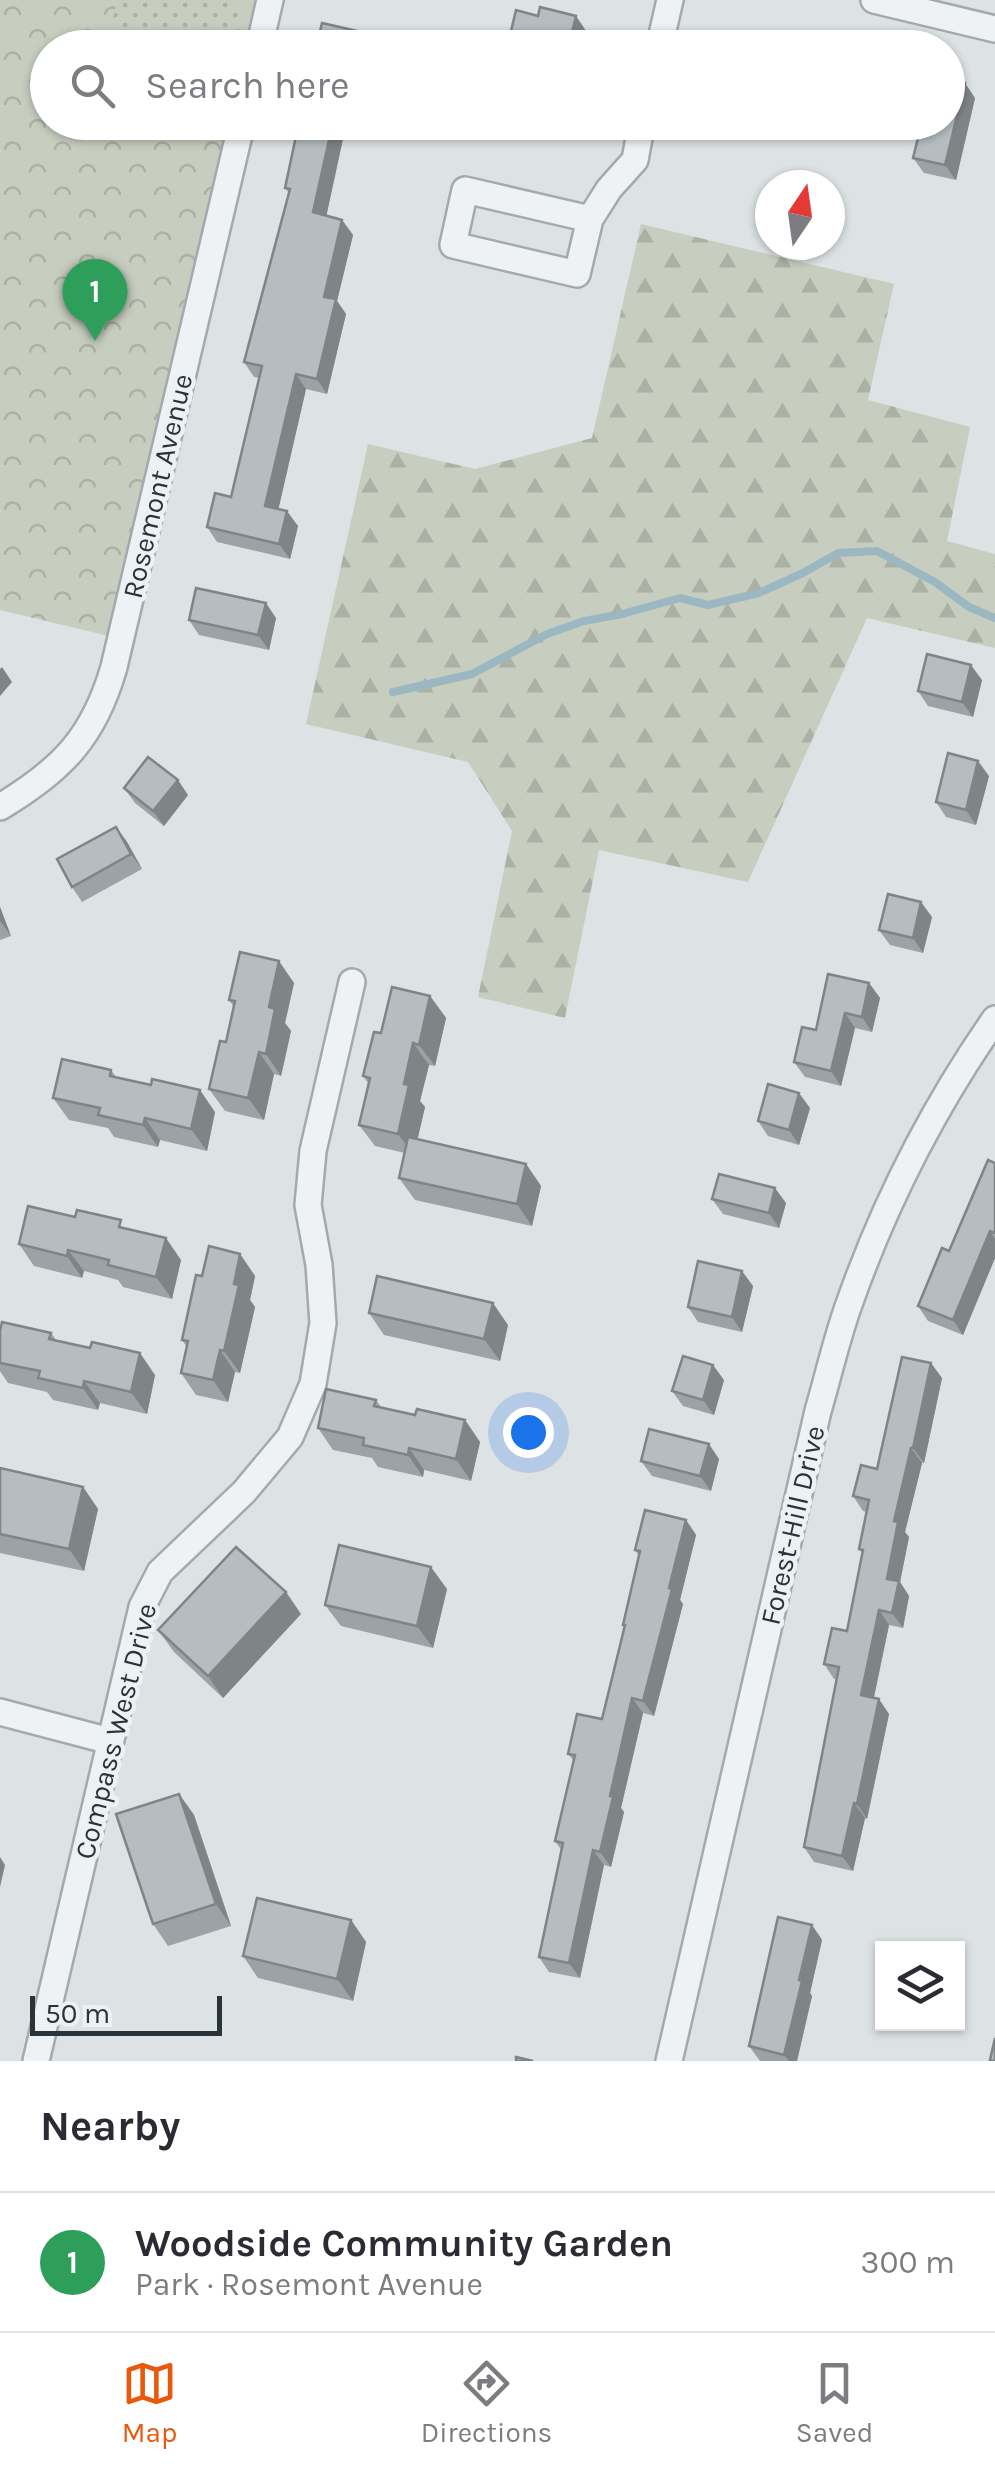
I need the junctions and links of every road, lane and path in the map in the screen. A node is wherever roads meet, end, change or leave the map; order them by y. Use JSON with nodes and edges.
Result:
{"nodes":[{"id":1,"x":270,"y":0,"type":"edge"},
{"id":2,"x":670,"y":0,"type":"edge"},
{"id":3,"x":874,"y":0,"type":"edge"},
{"id":4,"x":995,"y":29,"type":"edge"},
{"id":5,"x":263,"y":30,"type":"edge"},
{"id":6,"x":663,"y":30,"type":"edge"},
{"id":7,"x":238,"y":140,"type":"edge"},
{"id":8,"x":639,"y":140,"type":"edge"},
{"id":9,"x":590,"y":219,"type":"junction"},
{"id":10,"x":0,"y":808,"type":"edge"},
{"id":11,"x":352,"y":982,"type":"dead end"},
{"id":12,"x":995,"y":1018,"type":"edge"},
{"id":13,"x":0,"y":1712,"type":"edge"},
{"id":14,"x":110,"y":1741,"type":"junction"},
{"id":15,"x":36,"y":2061,"type":"edge"},
{"id":16,"x":669,"y":2061,"type":"edge"}],
"edges":[{"from":1,"to":5,"type":"street"},
{"from":2,"to":6,"type":"street"},
{"from":3,"to":4,"type":"street"},
{"from":7,"to":10,"type":"street","name":"Rosemont Avenue"},
{"from":8,"to":9,"type":"street"},
{"from":9,"to":9,"type":"street"},
{"from":11,"to":14,"type":"street","name":"Compass West Drive"},
{"from":12,"to":16,"type":"street","name":"Forest-Hill Drive"},
{"from":13,"to":14,"type":"street"},
{"from":14,"to":15,"type":"street","name":"Compass West Drive"}]}
